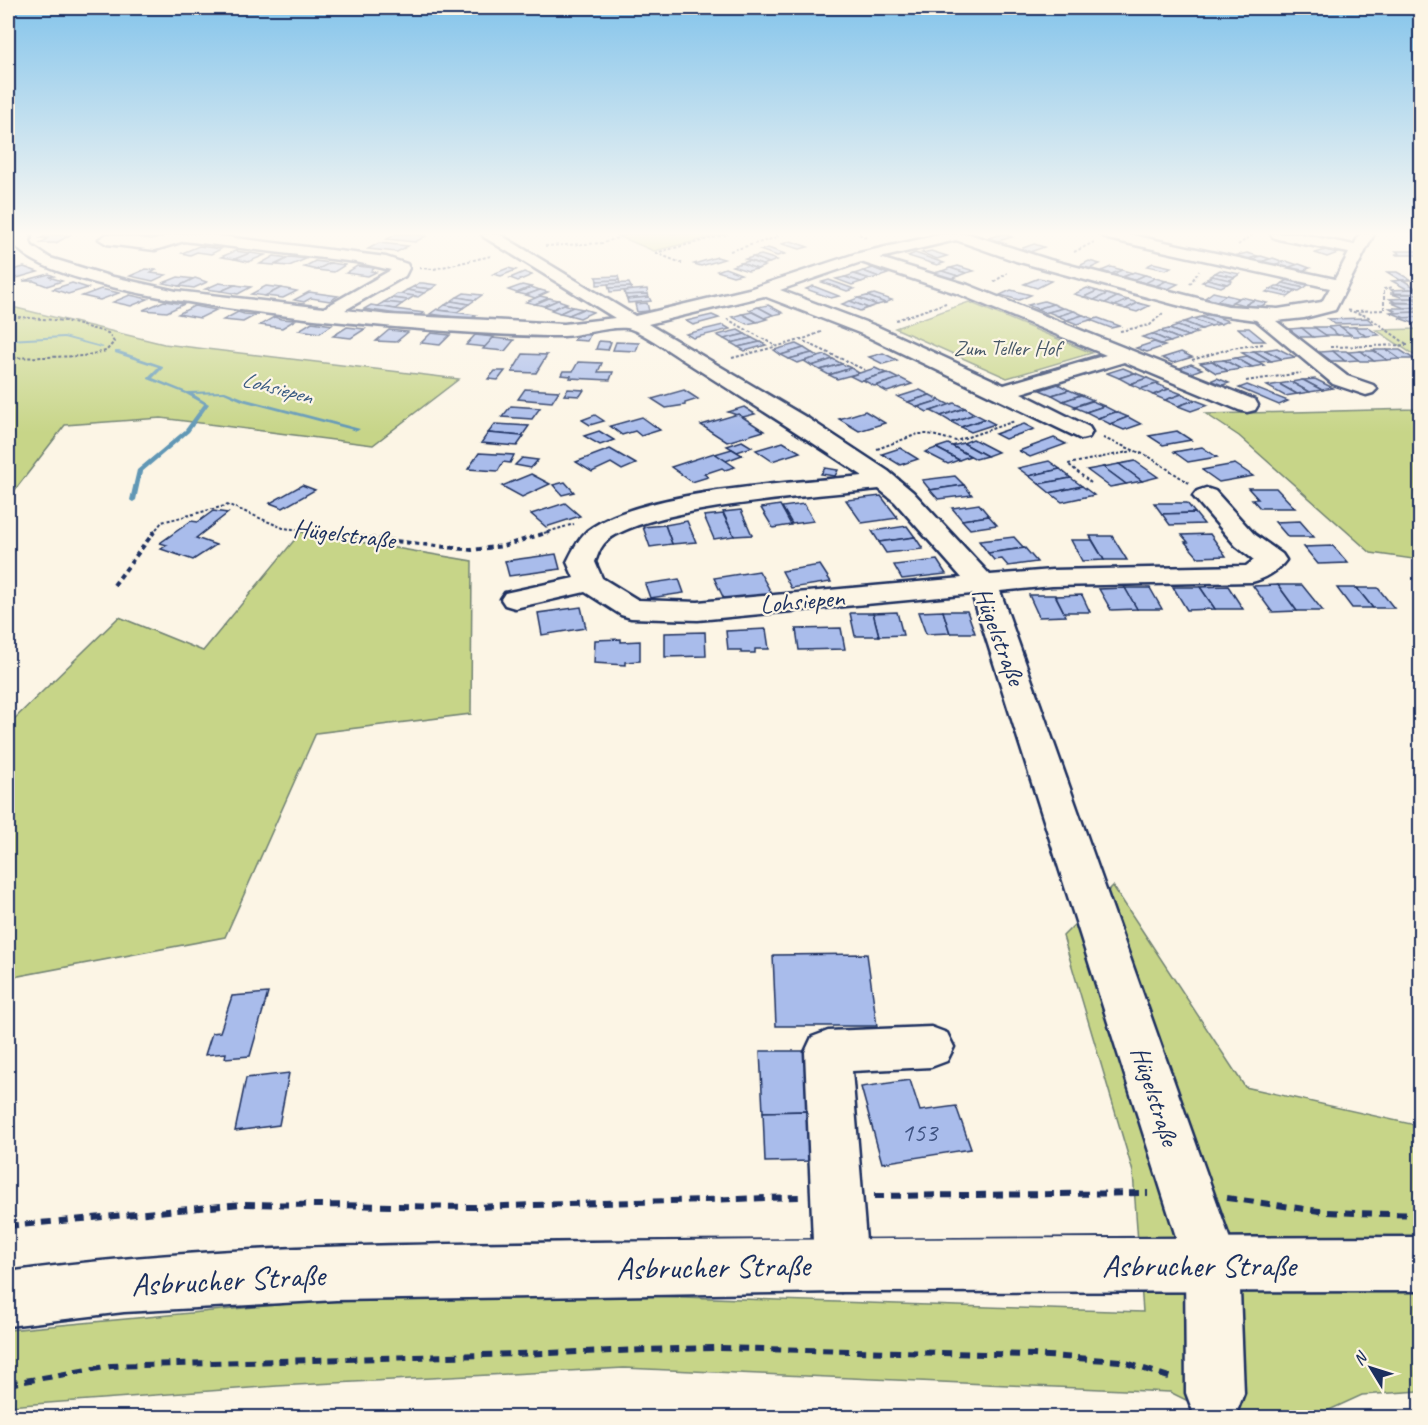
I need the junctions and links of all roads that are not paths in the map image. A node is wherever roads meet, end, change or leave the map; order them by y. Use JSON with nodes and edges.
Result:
{"nodes":[{"id":1,"x":212,"y":300,"type":"edge"},
{"id":2,"x":351,"y":300,"type":"edge"},
{"id":3,"x":599,"y":300,"type":"edge"},
{"id":4,"x":720,"y":300,"type":"edge"},
{"id":5,"x":792,"y":300,"type":"edge"},
{"id":6,"x":991,"y":300,"type":"edge"},
{"id":7,"x":1185,"y":300,"type":"edge"},
{"id":8,"x":1332,"y":300,"type":"edge"},
{"id":9,"x":326,"y":315,"type":"junction"},
{"id":10,"x":1261,"y":315,"type":"junction"},
{"id":11,"x":631,"y":322,"type":"junction"},
{"id":12,"x":1126,"y":355,"type":"junction"},
{"id":13,"x":1366,"y":389,"type":"dead end"},
{"id":14,"x":1002,"y":392,"type":"junction"},
{"id":15,"x":1247,"y":405,"type":"dead end"},
{"id":16,"x":1081,"y":432,"type":"road end"},
{"id":17,"x":885,"y":481,"type":"junction"},
{"id":18,"x":1206,"y":496,"type":"dead end"},
{"id":19,"x":590,"y":583,"type":"junction"},
{"id":20,"x":983,"y":584,"type":"junction"},
{"id":21,"x":515,"y":599,"type":"dead end"},
{"id":22,"x":931,"y":1047,"type":"dead end"},
{"id":23,"x":1420,"y":1264,"type":"edge"},
{"id":24,"x":841,"y":1265,"type":"junction"},
{"id":25,"x":1212,"y":1265,"type":"junction"},
{"id":26,"x":8,"y":1299,"type":"edge"},
{"id":27,"x":1215,"y":1393,"type":"road end"}],
"edges":[{"from":1,"to":9,"type":"street"},
{"from":2,"to":9,"type":"street"},
{"from":3,"to":11,"type":"street","name":"Hügelstraße"},
{"from":4,"to":11,"type":"street"},
{"from":5,"to":14,"type":"street"},
{"from":6,"to":12,"type":"street"},
{"from":7,"to":10,"type":"street"},
{"from":8,"to":10,"type":"street"},
{"from":9,"to":11,"type":"street"},
{"from":10,"to":13,"type":"street"},
{"from":11,"to":17,"type":"street","name":"Hügelstraße"},
{"from":12,"to":14,"type":"street"},
{"from":12,"to":15,"type":"street"},
{"from":14,"to":16,"type":"street"},
{"from":17,"to":19,"type":"street"},
{"from":17,"to":20,"type":"street","name":"Hügelstraße"},
{"from":18,"to":20,"type":"street","name":"Lohsiepen"},
{"from":19,"to":20,"type":"street","name":"Lohsiepen"},
{"from":19,"to":21,"type":"street"},
{"from":20,"to":25,"type":"street","name":"Hügelstraße"},
{"from":22,"to":24,"type":"street"},
{"from":23,"to":25,"type":"street","name":"Asbrucher Straße"},
{"from":24,"to":25,"type":"street","name":"Asbrucher Straße"},
{"from":24,"to":26,"type":"street","name":"Asbrucher Straße"},
{"from":25,"to":27,"type":"street","name":"Hügelstraße"}]}
